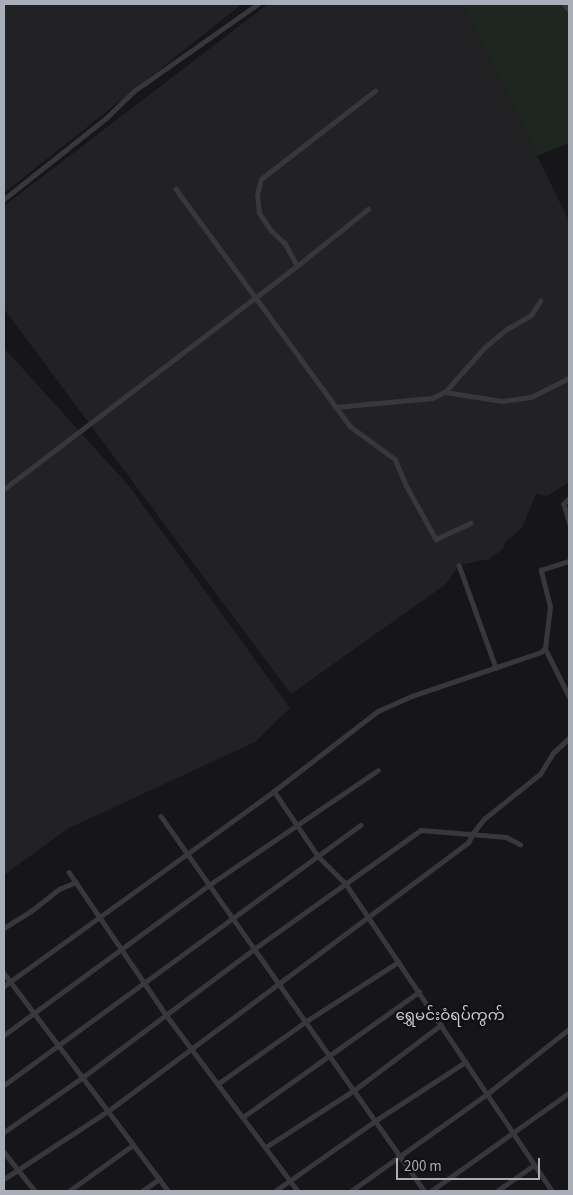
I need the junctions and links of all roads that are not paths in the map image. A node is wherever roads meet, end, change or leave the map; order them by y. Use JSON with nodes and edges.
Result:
{"nodes":[{"id":1,"x":258,"y":4,"type":"edge"},
{"id":2,"x":564,"y":4,"type":"edge"},
{"id":3,"x":569,"y":10,"type":"edge"},
{"id":4,"x":376,"y":91,"type":"dead end"},
{"id":5,"x":176,"y":189,"type":"dead end"},
{"id":6,"x":4,"y":199,"type":"edge"},
{"id":7,"x":368,"y":209,"type":"dead end"},
{"id":8,"x":297,"y":266,"type":"junction"},
{"id":9,"x":256,"y":297,"type":"junction"},
{"id":10,"x":540,"y":301,"type":"dead end"},
{"id":11,"x":569,"y":378,"type":"edge"},
{"id":12,"x":445,"y":392,"type":"junction"},
{"id":13,"x":335,"y":407,"type":"junction"},
{"id":14,"x":4,"y":489,"type":"edge"},
{"id":15,"x":569,"y":499,"type":"edge"},
{"id":16,"x":569,"y":522,"type":"edge"},
{"id":17,"x":470,"y":523,"type":"dead end"},
{"id":18,"x":569,"y":562,"type":"edge"},
{"id":19,"x":459,"y":565,"type":"dead end"},
{"id":20,"x":545,"y":648,"type":"junction"},
{"id":21,"x":496,"y":668,"type":"junction"},
{"id":22,"x":569,"y":696,"type":"edge"},
{"id":23,"x":569,"y":738,"type":"edge"},
{"id":24,"x":378,"y":770,"type":"dead end"},
{"id":25,"x":274,"y":791,"type":"junction"},
{"id":26,"x":160,"y":816,"type":"dead end"},
{"id":27,"x":298,"y":825,"type":"junction"},
{"id":28,"x":360,"y":825,"type":"dead end"},
{"id":29,"x":473,"y":832,"type":"junction"},
{"id":30,"x":520,"y":844,"type":"dead end"},
{"id":31,"x":186,"y":853,"type":"junction"},
{"id":32,"x":318,"y":856,"type":"junction"},
{"id":33,"x":69,"y":872,"type":"dead end"},
{"id":34,"x":76,"y":882,"type":"junction"},
{"id":35,"x":346,"y":884,"type":"junction"},
{"id":36,"x":209,"y":885,"type":"junction"},
{"id":37,"x":99,"y":916,"type":"junction"},
{"id":38,"x":369,"y":918,"type":"junction"},
{"id":39,"x":233,"y":919,"type":"junction"},
{"id":40,"x":4,"y":928,"type":"edge"},
{"id":41,"x":122,"y":949,"type":"junction"},
{"id":42,"x":254,"y":949,"type":"junction"},
{"id":43,"x":398,"y":962,"type":"junction"},
{"id":44,"x":4,"y":973,"type":"edge"},
{"id":45,"x":10,"y":982,"type":"junction"},
{"id":46,"x":145,"y":983,"type":"junction"},
{"id":47,"x":279,"y":985,"type":"junction"},
{"id":48,"x":4,"y":986,"type":"edge"},
{"id":49,"x":419,"y":992,"type":"junction"},
{"id":50,"x":33,"y":1013,"type":"junction"},
{"id":51,"x":167,"y":1016,"type":"junction"},
{"id":52,"x":305,"y":1022,"type":"junction"},
{"id":53,"x":441,"y":1025,"type":"junction"},
{"id":54,"x":569,"y":1029,"type":"edge"},
{"id":55,"x":4,"y":1035,"type":"edge"},
{"id":56,"x":58,"y":1045,"type":"junction"},
{"id":57,"x":191,"y":1048,"type":"junction"},
{"id":58,"x":329,"y":1056,"type":"junction"},
{"id":59,"x":465,"y":1062,"type":"junction"},
{"id":60,"x":82,"y":1077,"type":"junction"},
{"id":61,"x":219,"y":1083,"type":"junction"},
{"id":62,"x":4,"y":1085,"type":"edge"},
{"id":63,"x":353,"y":1091,"type":"junction"},
{"id":64,"x":487,"y":1094,"type":"junction"},
{"id":65,"x":569,"y":1094,"type":"edge"},
{"id":66,"x":108,"y":1111,"type":"junction"},
{"id":67,"x":243,"y":1117,"type":"junction"},
{"id":68,"x":374,"y":1121,"type":"junction"},
{"id":69,"x":4,"y":1132,"type":"edge"},
{"id":70,"x":514,"y":1133,"type":"junction"},
{"id":71,"x":133,"y":1144,"type":"junction"},
{"id":72,"x":266,"y":1147,"type":"junction"},
{"id":73,"x":4,"y":1152,"type":"edge"},
{"id":74,"x":401,"y":1157,"type":"junction"},
{"id":75,"x":534,"y":1165,"type":"junction"},
{"id":76,"x":17,"y":1170,"type":"junction"},
{"id":77,"x":4,"y":1179,"type":"edge"},
{"id":78,"x":159,"y":1179,"type":"junction"},
{"id":79,"x":290,"y":1180,"type":"junction"},
{"id":80,"x":35,"y":1191,"type":"edge"},
{"id":81,"x":69,"y":1191,"type":"edge"},
{"id":82,"x":142,"y":1191,"type":"edge"},
{"id":83,"x":168,"y":1191,"type":"edge"},
{"id":84,"x":275,"y":1191,"type":"edge"},
{"id":85,"x":298,"y":1191,"type":"edge"},
{"id":86,"x":351,"y":1191,"type":"edge"},
{"id":87,"x":425,"y":1191,"type":"edge"},
{"id":88,"x":431,"y":1191,"type":"edge"},
{"id":89,"x":497,"y":1191,"type":"edge"},
{"id":90,"x":552,"y":1191,"type":"edge"}],
"edges":[{"from":1,"to":6,"type":"street"},
{"from":2,"to":3,"type":"street"},
{"from":4,"to":8,"type":"street"},
{"from":5,"to":9,"type":"street"},
{"from":7,"to":8,"type":"street"},
{"from":8,"to":9,"type":"street"},
{"from":9,"to":13,"type":"street"},
{"from":9,"to":14,"type":"street"},
{"from":10,"to":12,"type":"street"},
{"from":11,"to":12,"type":"street"},
{"from":12,"to":13,"type":"street"},
{"from":13,"to":17,"type":"street"},
{"from":15,"to":16,"type":"street"},
{"from":18,"to":20,"type":"street"},
{"from":19,"to":21,"type":"street"},
{"from":20,"to":21,"type":"street"},
{"from":20,"to":22,"type":"street"},
{"from":21,"to":25,"type":"street"},
{"from":23,"to":29,"type":"street"},
{"from":24,"to":27,"type":"street"},
{"from":25,"to":27,"type":"street"},
{"from":25,"to":31,"type":"street"},
{"from":26,"to":31,"type":"street"},
{"from":27,"to":32,"type":"street"},
{"from":27,"to":36,"type":"street"},
{"from":28,"to":32,"type":"street"},
{"from":29,"to":30,"type":"street"},
{"from":29,"to":35,"type":"street"},
{"from":29,"to":38,"type":"street"},
{"from":31,"to":36,"type":"street"},
{"from":31,"to":37,"type":"street"},
{"from":32,"to":35,"type":"street"},
{"from":32,"to":39,"type":"street"},
{"from":33,"to":34,"type":"street"},
{"from":34,"to":37,"type":"street"},
{"from":34,"to":40,"type":"street"},
{"from":35,"to":38,"type":"street"},
{"from":35,"to":42,"type":"street"},
{"from":36,"to":39,"type":"street"},
{"from":36,"to":41,"type":"street"},
{"from":37,"to":41,"type":"street"},
{"from":37,"to":45,"type":"street"},
{"from":38,"to":43,"type":"street"},
{"from":38,"to":47,"type":"street"},
{"from":39,"to":42,"type":"street"},
{"from":39,"to":46,"type":"street"},
{"from":41,"to":46,"type":"street"},
{"from":41,"to":50,"type":"street"},
{"from":42,"to":47,"type":"street"},
{"from":42,"to":51,"type":"street"},
{"from":43,"to":49,"type":"street"},
{"from":43,"to":52,"type":"street"},
{"from":44,"to":45,"type":"street"},
{"from":45,"to":48,"type":"street"},
{"from":45,"to":50,"type":"street"},
{"from":46,"to":51,"type":"street"},
{"from":46,"to":56,"type":"street"},
{"from":47,"to":52,"type":"street"},
{"from":47,"to":57,"type":"street"},
{"from":49,"to":53,"type":"street"},
{"from":49,"to":58,"type":"street"},
{"from":50,"to":55,"type":"street"},
{"from":50,"to":56,"type":"street"},
{"from":51,"to":57,"type":"street"},
{"from":51,"to":60,"type":"street"},
{"from":52,"to":58,"type":"street"},
{"from":52,"to":61,"type":"street"},
{"from":53,"to":59,"type":"street"},
{"from":53,"to":63,"type":"street"},
{"from":54,"to":64,"type":"street"},
{"from":56,"to":60,"type":"street"},
{"from":56,"to":62,"type":"street"},
{"from":57,"to":61,"type":"street"},
{"from":57,"to":66,"type":"street"},
{"from":58,"to":63,"type":"street"},
{"from":58,"to":67,"type":"street"},
{"from":59,"to":64,"type":"street"},
{"from":59,"to":68,"type":"street"},
{"from":60,"to":66,"type":"street"},
{"from":60,"to":69,"type":"street"},
{"from":61,"to":67,"type":"street"},
{"from":63,"to":68,"type":"street"},
{"from":63,"to":72,"type":"street"},
{"from":64,"to":70,"type":"street"},
{"from":64,"to":74,"type":"street"},
{"from":65,"to":70,"type":"street"},
{"from":66,"to":71,"type":"street"},
{"from":66,"to":76,"type":"street"},
{"from":67,"to":72,"type":"street"},
{"from":68,"to":74,"type":"street"},
{"from":68,"to":79,"type":"street"},
{"from":70,"to":75,"type":"street"},
{"from":70,"to":88,"type":"street"},
{"from":71,"to":78,"type":"street"},
{"from":71,"to":81,"type":"street"},
{"from":72,"to":79,"type":"street"},
{"from":73,"to":76,"type":"street"},
{"from":74,"to":86,"type":"street"},
{"from":74,"to":87,"type":"street"},
{"from":75,"to":89,"type":"street"},
{"from":75,"to":90,"type":"street"},
{"from":76,"to":77,"type":"street"},
{"from":76,"to":80,"type":"street"},
{"from":78,"to":82,"type":"street"},
{"from":78,"to":83,"type":"street"},
{"from":79,"to":84,"type":"street"},
{"from":79,"to":85,"type":"street"}]}
